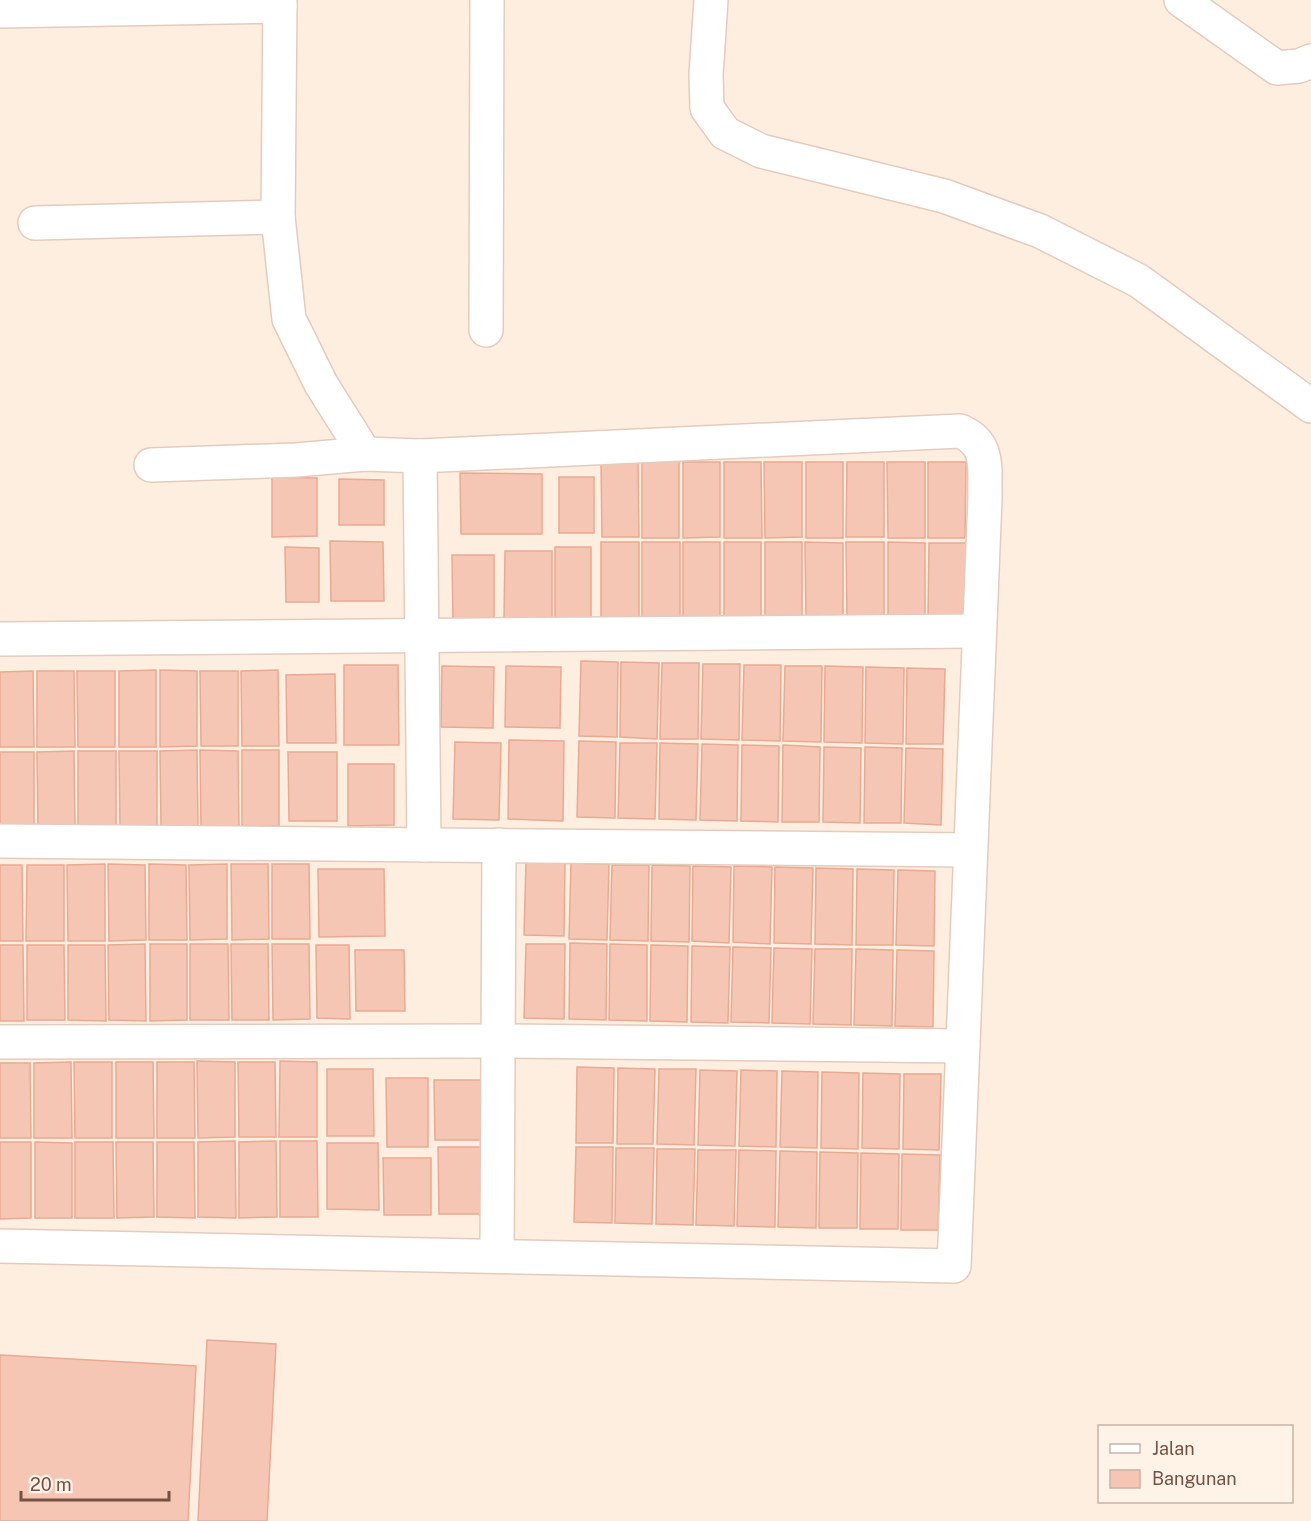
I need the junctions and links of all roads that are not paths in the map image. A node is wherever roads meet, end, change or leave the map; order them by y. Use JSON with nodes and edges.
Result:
{"nodes":[{"id":1,"x":487,"y":0,"type":"edge"},
{"id":2,"x":711,"y":0,"type":"edge"},
{"id":3,"x":1181,"y":0,"type":"edge"},
{"id":4,"x":280,"y":3,"type":"edge"},
{"id":5,"x":0,"y":11,"type":"edge"},
{"id":6,"x":1311,"y":61,"type":"edge"},
{"id":7,"x":278,"y":217,"type":"junction"},
{"id":8,"x":35,"y":223,"type":"dead end"},
{"id":9,"x":486,"y":330,"type":"dead end"},
{"id":10,"x":1311,"y":406,"type":"edge"},
{"id":11,"x":365,"y":454,"type":"junction"},
{"id":12,"x":420,"y":456,"type":"junction"},
{"id":13,"x":151,"y":465,"type":"dead end"},
{"id":14,"x":979,"y":631,"type":"junction"},
{"id":15,"x":423,"y":637,"type":"junction"},
{"id":16,"x":0,"y":639,"type":"edge"},
{"id":17,"x":0,"y":841,"type":"edge"},
{"id":18,"x":499,"y":844,"type":"junction"},
{"id":19,"x":424,"y":845,"type":"junction"},
{"id":20,"x":970,"y":850,"type":"junction"},
{"id":21,"x":497,"y":1041,"type":"junction"},
{"id":22,"x":0,"y":1042,"type":"edge"},
{"id":23,"x":963,"y":1046,"type":"junction"},
{"id":24,"x":0,"y":1246,"type":"edge"},
{"id":25,"x":497,"y":1256,"type":"junction"}],
"edges":[{"from":1,"to":9,"type":"street"},
{"from":2,"to":10,"type":"street"},
{"from":3,"to":6,"type":"street"},
{"from":4,"to":5,"type":"street"},
{"from":4,"to":7,"type":"street"},
{"from":7,"to":8,"type":"street"},
{"from":7,"to":11,"type":"street"},
{"from":11,"to":12,"type":"street"},
{"from":11,"to":13,"type":"street"},
{"from":12,"to":14,"type":"street"},
{"from":12,"to":15,"type":"street"},
{"from":14,"to":15,"type":"street"},
{"from":14,"to":20,"type":"street"},
{"from":15,"to":16,"type":"street"},
{"from":15,"to":19,"type":"street"},
{"from":17,"to":19,"type":"street"},
{"from":18,"to":19,"type":"street"},
{"from":18,"to":20,"type":"street"},
{"from":18,"to":21,"type":"street"},
{"from":20,"to":23,"type":"street"},
{"from":21,"to":22,"type":"street"},
{"from":21,"to":23,"type":"street"},
{"from":21,"to":25,"type":"street"},
{"from":23,"to":25,"type":"street"},
{"from":24,"to":25,"type":"street"}]}
